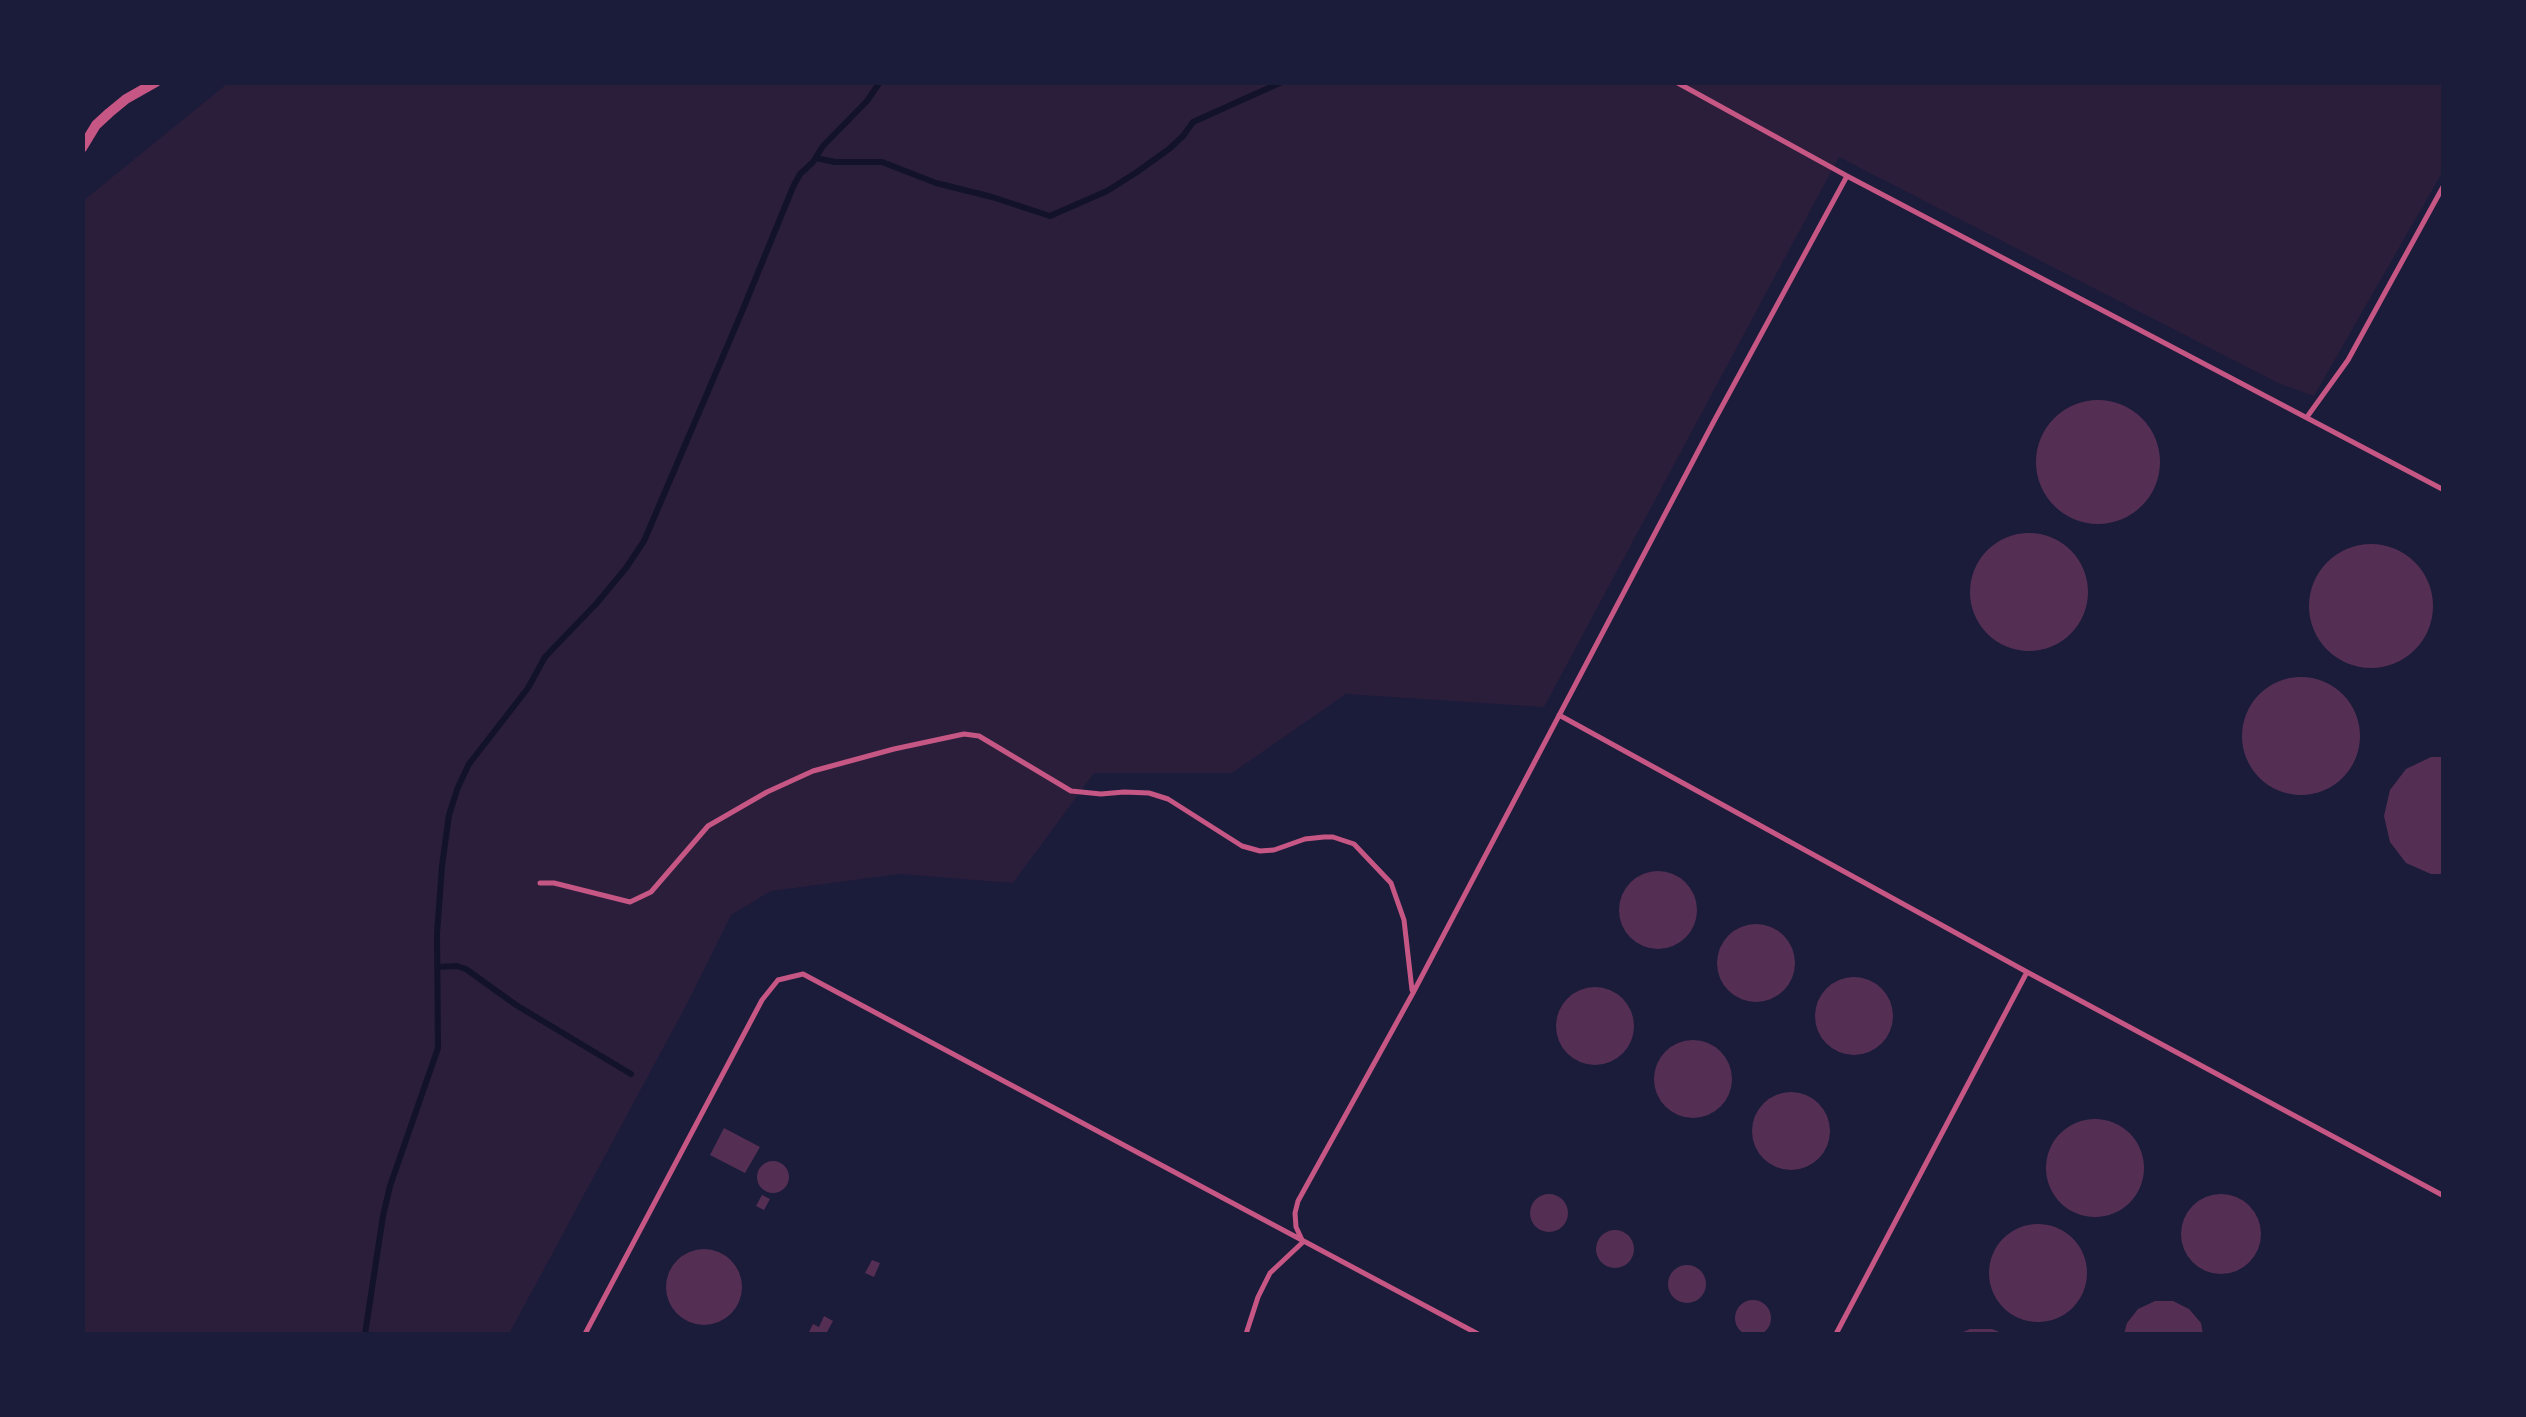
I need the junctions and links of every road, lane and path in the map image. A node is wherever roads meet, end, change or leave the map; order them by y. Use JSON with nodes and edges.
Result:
{"nodes":[{"id":1,"x":156,"y":82,"type":"edge"},
{"id":2,"x":1676,"y":82,"type":"edge"},
{"id":3,"x":82,"y":148,"type":"edge"},
{"id":4,"x":1847,"y":176,"type":"junction"},
{"id":5,"x":2444,"y":185,"type":"edge"},
{"id":6,"x":2307,"y":417,"type":"junction"},
{"id":7,"x":2444,"y":490,"type":"edge"},
{"id":8,"x":1558,"y":715,"type":"junction"},
{"id":9,"x":540,"y":883,"type":"dead end"},
{"id":10,"x":2027,"y":972,"type":"junction"},
{"id":11,"x":1412,"y":993,"type":"junction"},
{"id":12,"x":2444,"y":1196,"type":"edge"},
{"id":13,"x":1303,"y":1242,"type":"junction"},
{"id":14,"x":585,"y":1334,"type":"edge"},
{"id":15,"x":1246,"y":1334,"type":"edge"},
{"id":16,"x":1478,"y":1334,"type":"edge"},
{"id":17,"x":1836,"y":1334,"type":"edge"}],
"edges":[{"from":1,"to":3,"type":"street"},
{"from":2,"to":4,"type":"lane"},
{"from":4,"to":6,"type":"lane"},
{"from":4,"to":8,"type":"lane"},
{"from":5,"to":6,"type":"lane"},
{"from":6,"to":7,"type":"lane"},
{"from":8,"to":10,"type":"lane"},
{"from":8,"to":11,"type":"lane"},
{"from":9,"to":11,"type":"lane"},
{"from":10,"to":12,"type":"lane"},
{"from":10,"to":17,"type":"lane"},
{"from":11,"to":13,"type":"lane"},
{"from":13,"to":14,"type":"lane"},
{"from":13,"to":15,"type":"lane"},
{"from":13,"to":16,"type":"lane"}]}
